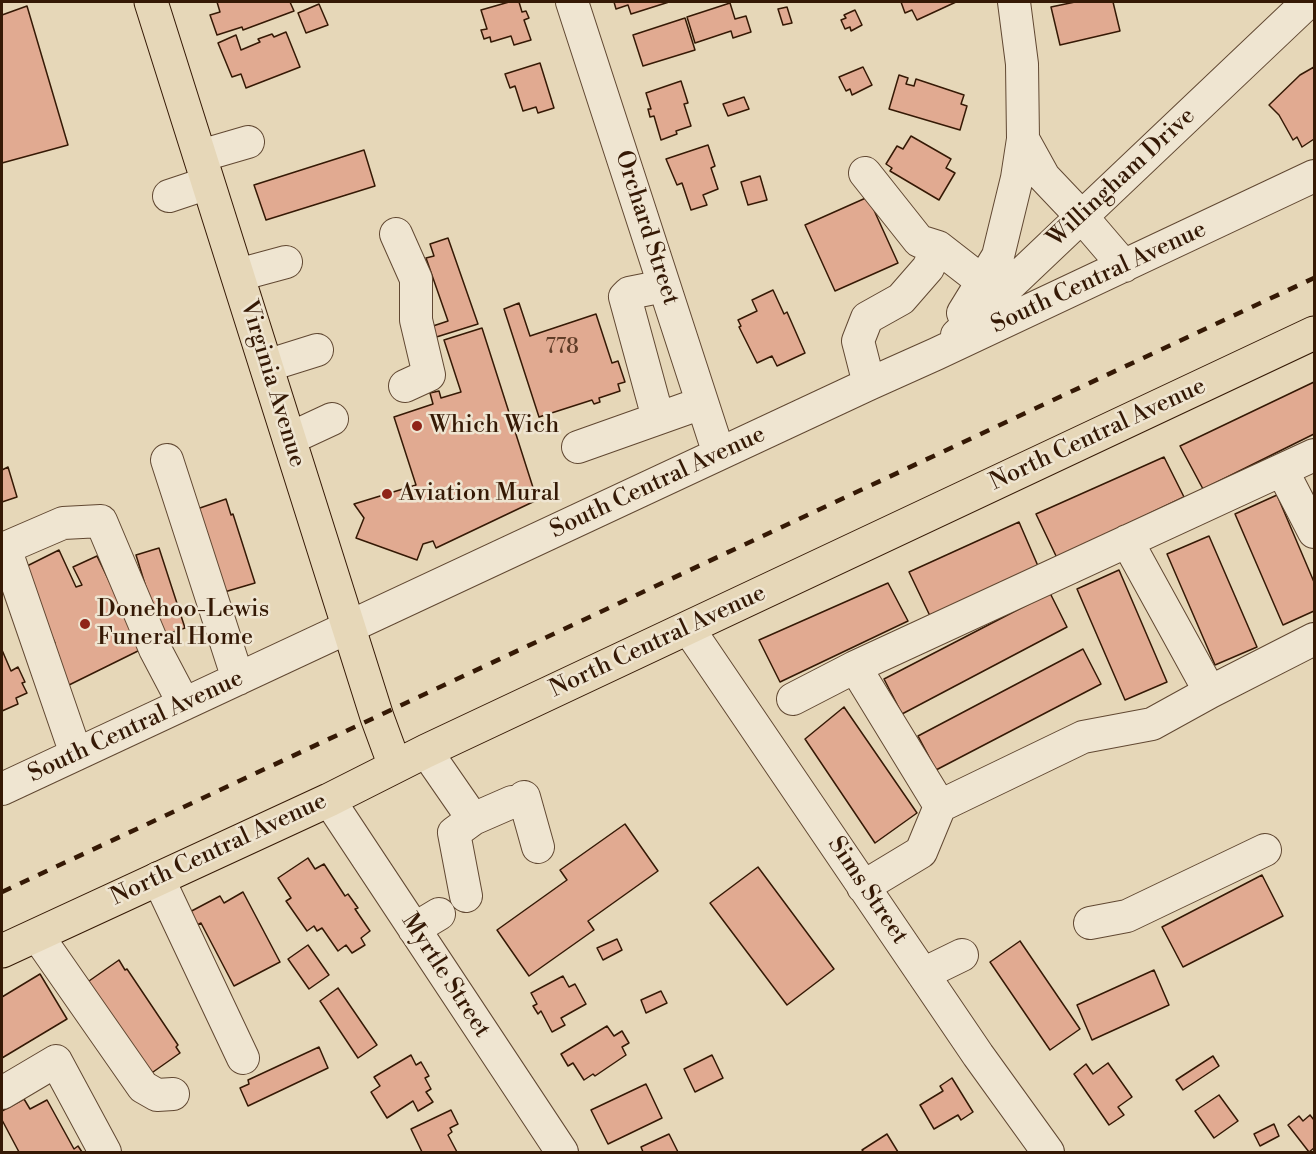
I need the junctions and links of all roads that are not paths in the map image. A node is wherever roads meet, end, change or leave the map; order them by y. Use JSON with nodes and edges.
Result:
{"nodes":[{"id":1,"x":151,"y":2,"type":"edge"},
{"id":2,"x":572,"y":2,"type":"edge"},
{"id":3,"x":1014,"y":2,"type":"edge"},
{"id":4,"x":1308,"y":2,"type":"edge"},
{"id":5,"x":1023,"y":139,"type":"junction"},
{"id":6,"x":248,"y":142,"type":"dead end"},
{"id":7,"x":204,"y":170,"type":"junction"},
{"id":8,"x":865,"y":173,"type":"dead end"},
{"id":9,"x":1314,"y":176,"type":"edge"},
{"id":10,"x":169,"y":196,"type":"dead end"},
{"id":11,"x":1082,"y":217,"type":"junction"},
{"id":12,"x":396,"y":234,"type":"dead end"},
{"id":13,"x":938,"y":247,"type":"junction"},
{"id":14,"x":286,"y":262,"type":"dead end"},
{"id":15,"x":1124,"y":266,"type":"junction"},
{"id":16,"x":238,"y":275,"type":"junction"},
{"id":17,"x":983,"y":282,"type":"junction"},
{"id":18,"x":664,"y":286,"type":"junction"},
{"id":19,"x":1314,"y":333,"type":"edge"},
{"id":20,"x":317,"y":350,"type":"dead end"},
{"id":21,"x":936,"y":354,"type":"junction"},
{"id":22,"x":266,"y":366,"type":"junction"},
{"id":23,"x":869,"y":384,"type":"junction"},
{"id":24,"x":405,"y":386,"type":"dead end"},
{"id":25,"x":702,"y":403,"type":"junction"},
{"id":26,"x":658,"y":418,"type":"junction"},
{"id":27,"x":332,"y":419,"type":"dead end"},
{"id":28,"x":290,"y":439,"type":"junction"},
{"id":29,"x":578,"y":447,"type":"dead end"},
{"id":30,"x":719,"y":454,"type":"junction"},
{"id":31,"x":1314,"y":455,"type":"edge"},
{"id":32,"x":167,"y":460,"type":"dead end"},
{"id":33,"x":1282,"y":470,"type":"junction"},
{"id":34,"x":1314,"y":532,"type":"edge"},
{"id":35,"x":1127,"y":541,"type":"junction"},
{"id":36,"x":349,"y":628,"type":"junction"},
{"id":37,"x":688,"y":628,"type":"junction"},
{"id":38,"x":1314,"y":639,"type":"edge"},
{"id":39,"x":855,"y":667,"type":"junction"},
{"id":40,"x":238,"y":679,"type":"junction"},
{"id":41,"x":1210,"y":692,"type":"junction"},
{"id":42,"x":793,"y":699,"type":"dead end"},
{"id":43,"x":184,"y":704,"type":"junction"},
{"id":44,"x":426,"y":751,"type":"junction"},
{"id":45,"x":76,"y":754,"type":"junction"},
{"id":46,"x":394,"y":766,"type":"junction"},
{"id":47,"x":2,"y":789,"type":"edge"},
{"id":48,"x":329,"y":800,"type":"junction"},
{"id":49,"x":940,"y":806,"type":"junction"},
{"id":50,"x":472,"y":819,"type":"junction"},
{"id":51,"x":538,"y":847,"type":"dead end"},
{"id":52,"x":1264,"y":850,"type":"dead end"},
{"id":53,"x":158,"y":878,"type":"junction"},
{"id":54,"x":864,"y":886,"type":"junction"},
{"id":55,"x":466,"y":896,"type":"dead end"},
{"id":56,"x":1090,"y":923,"type":"dead end"},
{"id":57,"x":37,"y":935,"type":"junction"},
{"id":58,"x":2,"y":951,"type":"edge"},
{"id":59,"x":962,"y":955,"type":"dead end"},
{"id":60,"x":923,"y":974,"type":"junction"},
{"id":61,"x":243,"y":1058,"type":"dead end"},
{"id":62,"x":2,"y":1093,"type":"edge"},
{"id":63,"x":173,"y":1094,"type":"dead end"},
{"id":64,"x":105,"y":1152,"type":"edge"},
{"id":65,"x":562,"y":1152,"type":"edge"},
{"id":66,"x":1048,"y":1152,"type":"edge"}],
"edges":[{"from":1,"to":7,"type":"main road","name":"Virginia Avenue"},
{"from":2,"to":18,"type":"street","name":"Orchard Street"},
{"from":3,"to":5,"type":"street"},
{"from":4,"to":11,"type":"street","name":"Willingham Drive"},
{"from":5,"to":11,"type":"street"},
{"from":5,"to":17,"type":"street"},
{"from":6,"to":7,"type":"street"},
{"from":7,"to":10,"type":"street"},
{"from":7,"to":16,"type":"main road","name":"Virginia Avenue"},
{"from":8,"to":13,"type":"street"},
{"from":9,"to":15,"type":"street","name":"South Central Avenue"},
{"from":11,"to":15,"type":"street"},
{"from":11,"to":21,"type":"street","name":"Willingham Drive"},
{"from":12,"to":24,"type":"street"},
{"from":13,"to":17,"type":"street"},
{"from":13,"to":23,"type":"street"},
{"from":14,"to":16,"type":"street"},
{"from":15,"to":21,"type":"street","name":"South Central Avenue"},
{"from":16,"to":22,"type":"main road","name":"Virginia Avenue"},
{"from":17,"to":21,"type":"street"},
{"from":18,"to":25,"type":"street","name":"Orchard Street"},
{"from":18,"to":26,"type":"street"},
{"from":19,"to":37,"type":"main road","name":"North Central Avenue"},
{"from":20,"to":22,"type":"street"},
{"from":21,"to":23,"type":"street","name":"South Central Avenue"},
{"from":22,"to":28,"type":"main road","name":"Virginia Avenue"},
{"from":23,"to":30,"type":"street","name":"South Central Avenue"},
{"from":25,"to":26,"type":"street"},
{"from":25,"to":30,"type":"street","name":"Orchard Street"},
{"from":26,"to":29,"type":"street"},
{"from":27,"to":28,"type":"street"},
{"from":28,"to":36,"type":"main road","name":"Virginia Avenue"},
{"from":30,"to":36,"type":"street","name":"South Central Avenue"},
{"from":31,"to":33,"type":"street"},
{"from":32,"to":40,"type":"street"},
{"from":33,"to":34,"type":"street"},
{"from":33,"to":35,"type":"street"},
{"from":35,"to":39,"type":"street"},
{"from":35,"to":41,"type":"street"},
{"from":36,"to":40,"type":"street","name":"South Central Avenue"},
{"from":36,"to":46,"type":"main road","name":"Virginia Avenue"},
{"from":37,"to":44,"type":"main road","name":"North Central Avenue"},
{"from":37,"to":54,"type":"street","name":"Sims Street"},
{"from":38,"to":41,"type":"street"},
{"from":39,"to":42,"type":"street"},
{"from":39,"to":49,"type":"street"},
{"from":40,"to":43,"type":"street","name":"South Central Avenue"},
{"from":41,"to":49,"type":"street"},
{"from":43,"to":45,"type":"street","name":"South Central Avenue"},
{"from":43,"to":45,"type":"street"},
{"from":44,"to":46,"type":"main road","name":"North Central Avenue"},
{"from":44,"to":50,"type":"street"},
{"from":45,"to":47,"type":"street","name":"South Central Avenue"},
{"from":46,"to":48,"type":"main road","name":"North Central Avenue"},
{"from":48,"to":53,"type":"main road","name":"North Central Avenue"},
{"from":48,"to":65,"type":"street","name":"Myrtle Street"},
{"from":49,"to":54,"type":"street"},
{"from":50,"to":51,"type":"street"},
{"from":50,"to":55,"type":"street"},
{"from":52,"to":56,"type":"street"},
{"from":53,"to":57,"type":"main road","name":"North Central Avenue"},
{"from":53,"to":61,"type":"street"},
{"from":54,"to":60,"type":"street","name":"Sims Street"},
{"from":57,"to":58,"type":"main road","name":"North Central Avenue"},
{"from":57,"to":63,"type":"street"},
{"from":59,"to":60,"type":"street"},
{"from":60,"to":66,"type":"street","name":"Sims Street"},
{"from":62,"to":64,"type":"street"}]}
